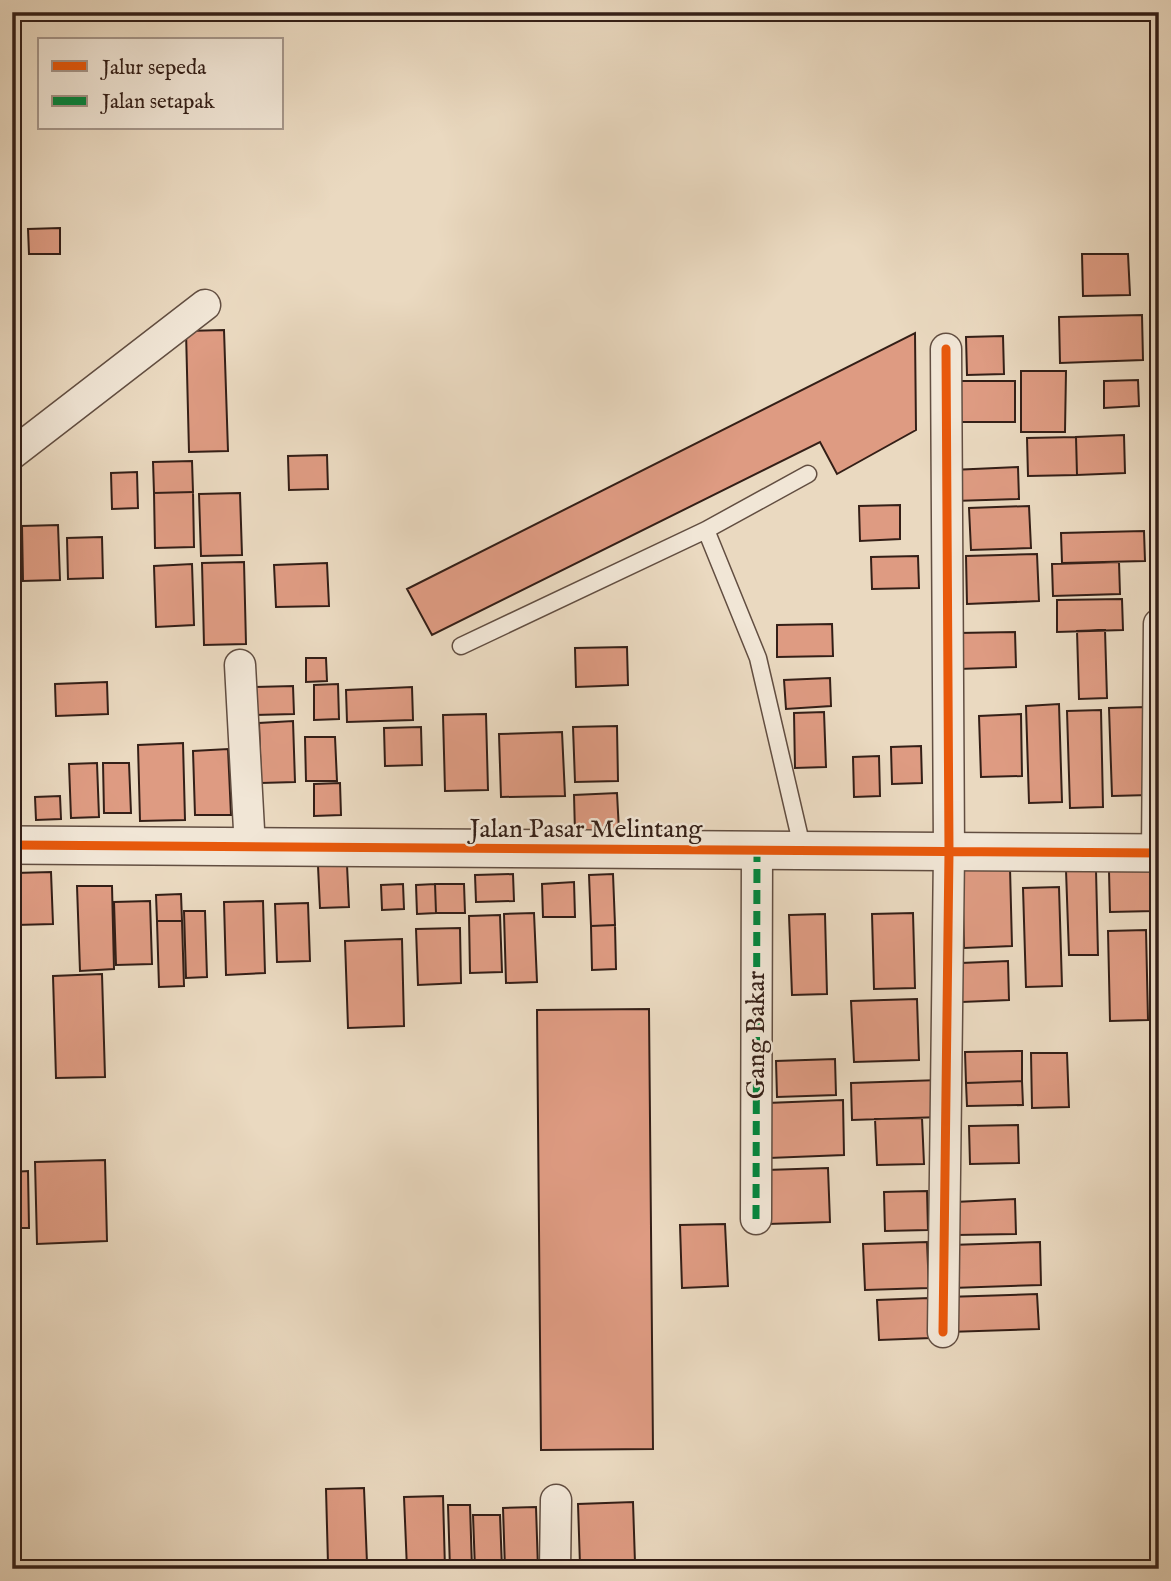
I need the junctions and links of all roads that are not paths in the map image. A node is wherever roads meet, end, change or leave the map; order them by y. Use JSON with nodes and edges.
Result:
{"nodes":[{"id":1,"x":205,"y":305,"type":"dead end"},
{"id":2,"x":946,"y":349,"type":"dead end"},
{"id":3,"x":12,"y":454,"type":"edge"},
{"id":4,"x":808,"y":474,"type":"dead end"},
{"id":5,"x":706,"y":530,"type":"junction"},
{"id":6,"x":1159,"y":624,"type":"edge"},
{"id":7,"x":461,"y":646,"type":"dead end"},
{"id":8,"x":240,"y":665,"type":"dead end"},
{"id":9,"x":12,"y":845,"type":"edge"},
{"id":10,"x":250,"y":848,"type":"junction"},
{"id":11,"x":757,"y":851,"type":"junction"},
{"id":12,"x":803,"y":851,"type":"junction"},
{"id":13,"x":949,"y":852,"type":"junction"},
{"id":14,"x":1158,"y":853,"type":"edge"},
{"id":15,"x":756,"y":1219,"type":"dead end"},
{"id":16,"x":943,"y":1332,"type":"dead end"},
{"id":17,"x":556,"y":1500,"type":"dead end"},
{"id":18,"x":555,"y":1569,"type":"edge"}],
"edges":[{"from":1,"to":3,"type":"street"},
{"from":2,"to":13,"type":"street"},
{"from":4,"to":5,"type":"lane"},
{"from":5,"to":7,"type":"lane"},
{"from":5,"to":12,"type":"lane"},
{"from":6,"to":14,"type":"street"},
{"from":8,"to":10,"type":"street"},
{"from":9,"to":10,"type":"street","name":"Jalan Pasar Melintang"},
{"from":10,"to":11,"type":"street","name":"Jalan Pasar Melintang"},
{"from":11,"to":12,"type":"street","name":"Jalan Pasar Melintang"},
{"from":11,"to":15,"type":"street","name":"Gang Bakar"},
{"from":12,"to":13,"type":"street","name":"Jalan Pasar Melintang"},
{"from":13,"to":14,"type":"street","name":"Jalan Pasar Melintang"},
{"from":13,"to":16,"type":"street"},
{"from":17,"to":18,"type":"street"}]}
